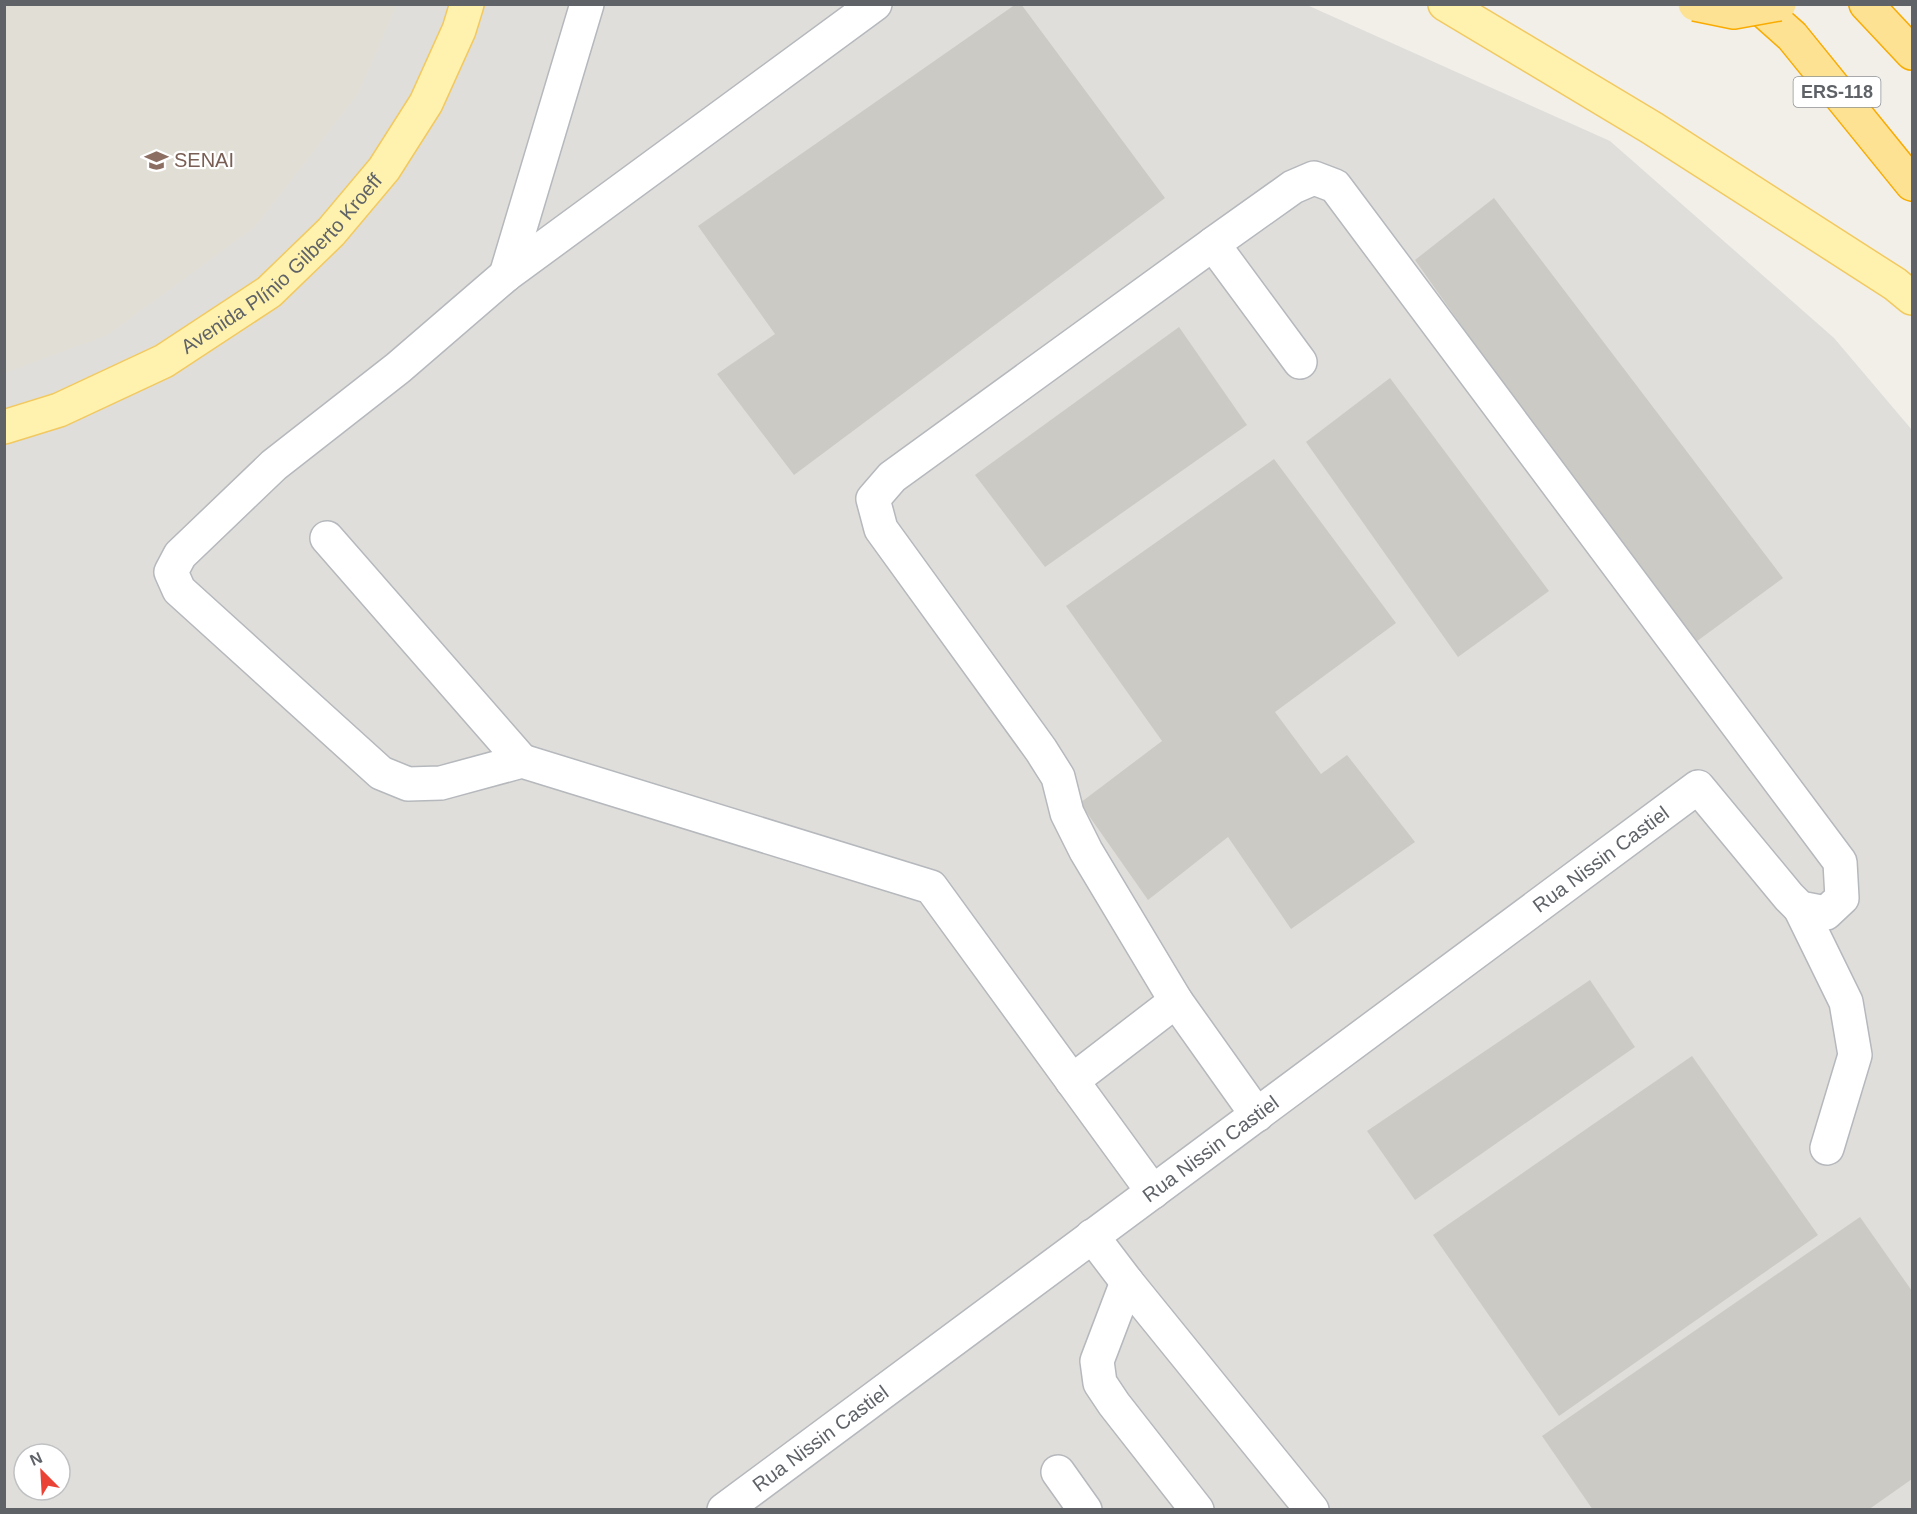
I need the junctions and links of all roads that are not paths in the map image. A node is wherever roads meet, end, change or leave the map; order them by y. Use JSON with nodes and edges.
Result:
{"nodes":[{"id":1,"x":467,"y":4,"type":"edge"},
{"id":2,"x":587,"y":4,"type":"edge"},
{"id":3,"x":875,"y":4,"type":"edge"},
{"id":4,"x":1445,"y":4,"type":"edge"},
{"id":5,"x":1695,"y":4,"type":"edge"},
{"id":6,"x":1756,"y":4,"type":"edge"},
{"id":7,"x":1779,"y":4,"type":"edge"},
{"id":8,"x":1866,"y":4,"type":"edge"},
{"id":9,"x":1912,"y":53,"type":"edge"},
{"id":10,"x":1912,"y":184,"type":"edge"},
{"id":11,"x":1213,"y":244,"type":"junction"},
{"id":12,"x":506,"y":275,"type":"junction"},
{"id":13,"x":1912,"y":298,"type":"edge"},
{"id":14,"x":1300,"y":362,"type":"dead end"},
{"id":15,"x":4,"y":427,"type":"edge"},
{"id":16,"x":327,"y":538,"type":"dead end"},
{"id":17,"x":522,"y":761,"type":"junction"},
{"id":18,"x":1800,"y":908,"type":"junction"},
{"id":19,"x":1176,"y":1001,"type":"junction"},
{"id":20,"x":1072,"y":1081,"type":"junction"},
{"id":21,"x":1257,"y":1115,"type":"junction"},
{"id":22,"x":1827,"y":1148,"type":"dead end"},
{"id":23,"x":1153,"y":1192,"type":"junction"},
{"id":24,"x":1092,"y":1236,"type":"junction"},
{"id":25,"x":1126,"y":1282,"type":"junction"},
{"id":26,"x":1058,"y":1472,"type":"dead end"},
{"id":27,"x":724,"y":1509,"type":"edge"},
{"id":28,"x":1085,"y":1509,"type":"edge"},
{"id":29,"x":1197,"y":1509,"type":"edge"},
{"id":30,"x":1311,"y":1509,"type":"edge"}],
"edges":[{"from":1,"to":15,"type":"main road","name":"Avenida Plínio Gilberto Kroeff"},
{"from":2,"to":12,"type":"street"},
{"from":3,"to":12,"type":"street"},
{"from":4,"to":13,"type":"main road"},
{"from":5,"to":7,"type":"highway","bridge":true},
{"from":6,"to":10,"type":"highway","number":"ERS-118"},
{"from":8,"to":9,"type":"highway"},
{"from":11,"to":14,"type":"street"},
{"from":11,"to":18,"type":"street"},
{"from":11,"to":19,"type":"street"},
{"from":12,"to":17,"type":"street"},
{"from":16,"to":17,"type":"street"},
{"from":17,"to":20,"type":"street"},
{"from":18,"to":21,"type":"street","name":"Rua Nissin Castiel"},
{"from":18,"to":22,"type":"street"},
{"from":19,"to":20,"type":"street"},
{"from":19,"to":21,"type":"street"},
{"from":20,"to":23,"type":"street"},
{"from":21,"to":23,"type":"street","name":"Rua Nissin Castiel"},
{"from":23,"to":24,"type":"street","name":"Rua Nissin Castiel"},
{"from":24,"to":25,"type":"street"},
{"from":24,"to":27,"type":"street","name":"Rua Nissin Castiel"},
{"from":25,"to":29,"type":"street"},
{"from":25,"to":30,"type":"street"},
{"from":26,"to":28,"type":"street"}]}
